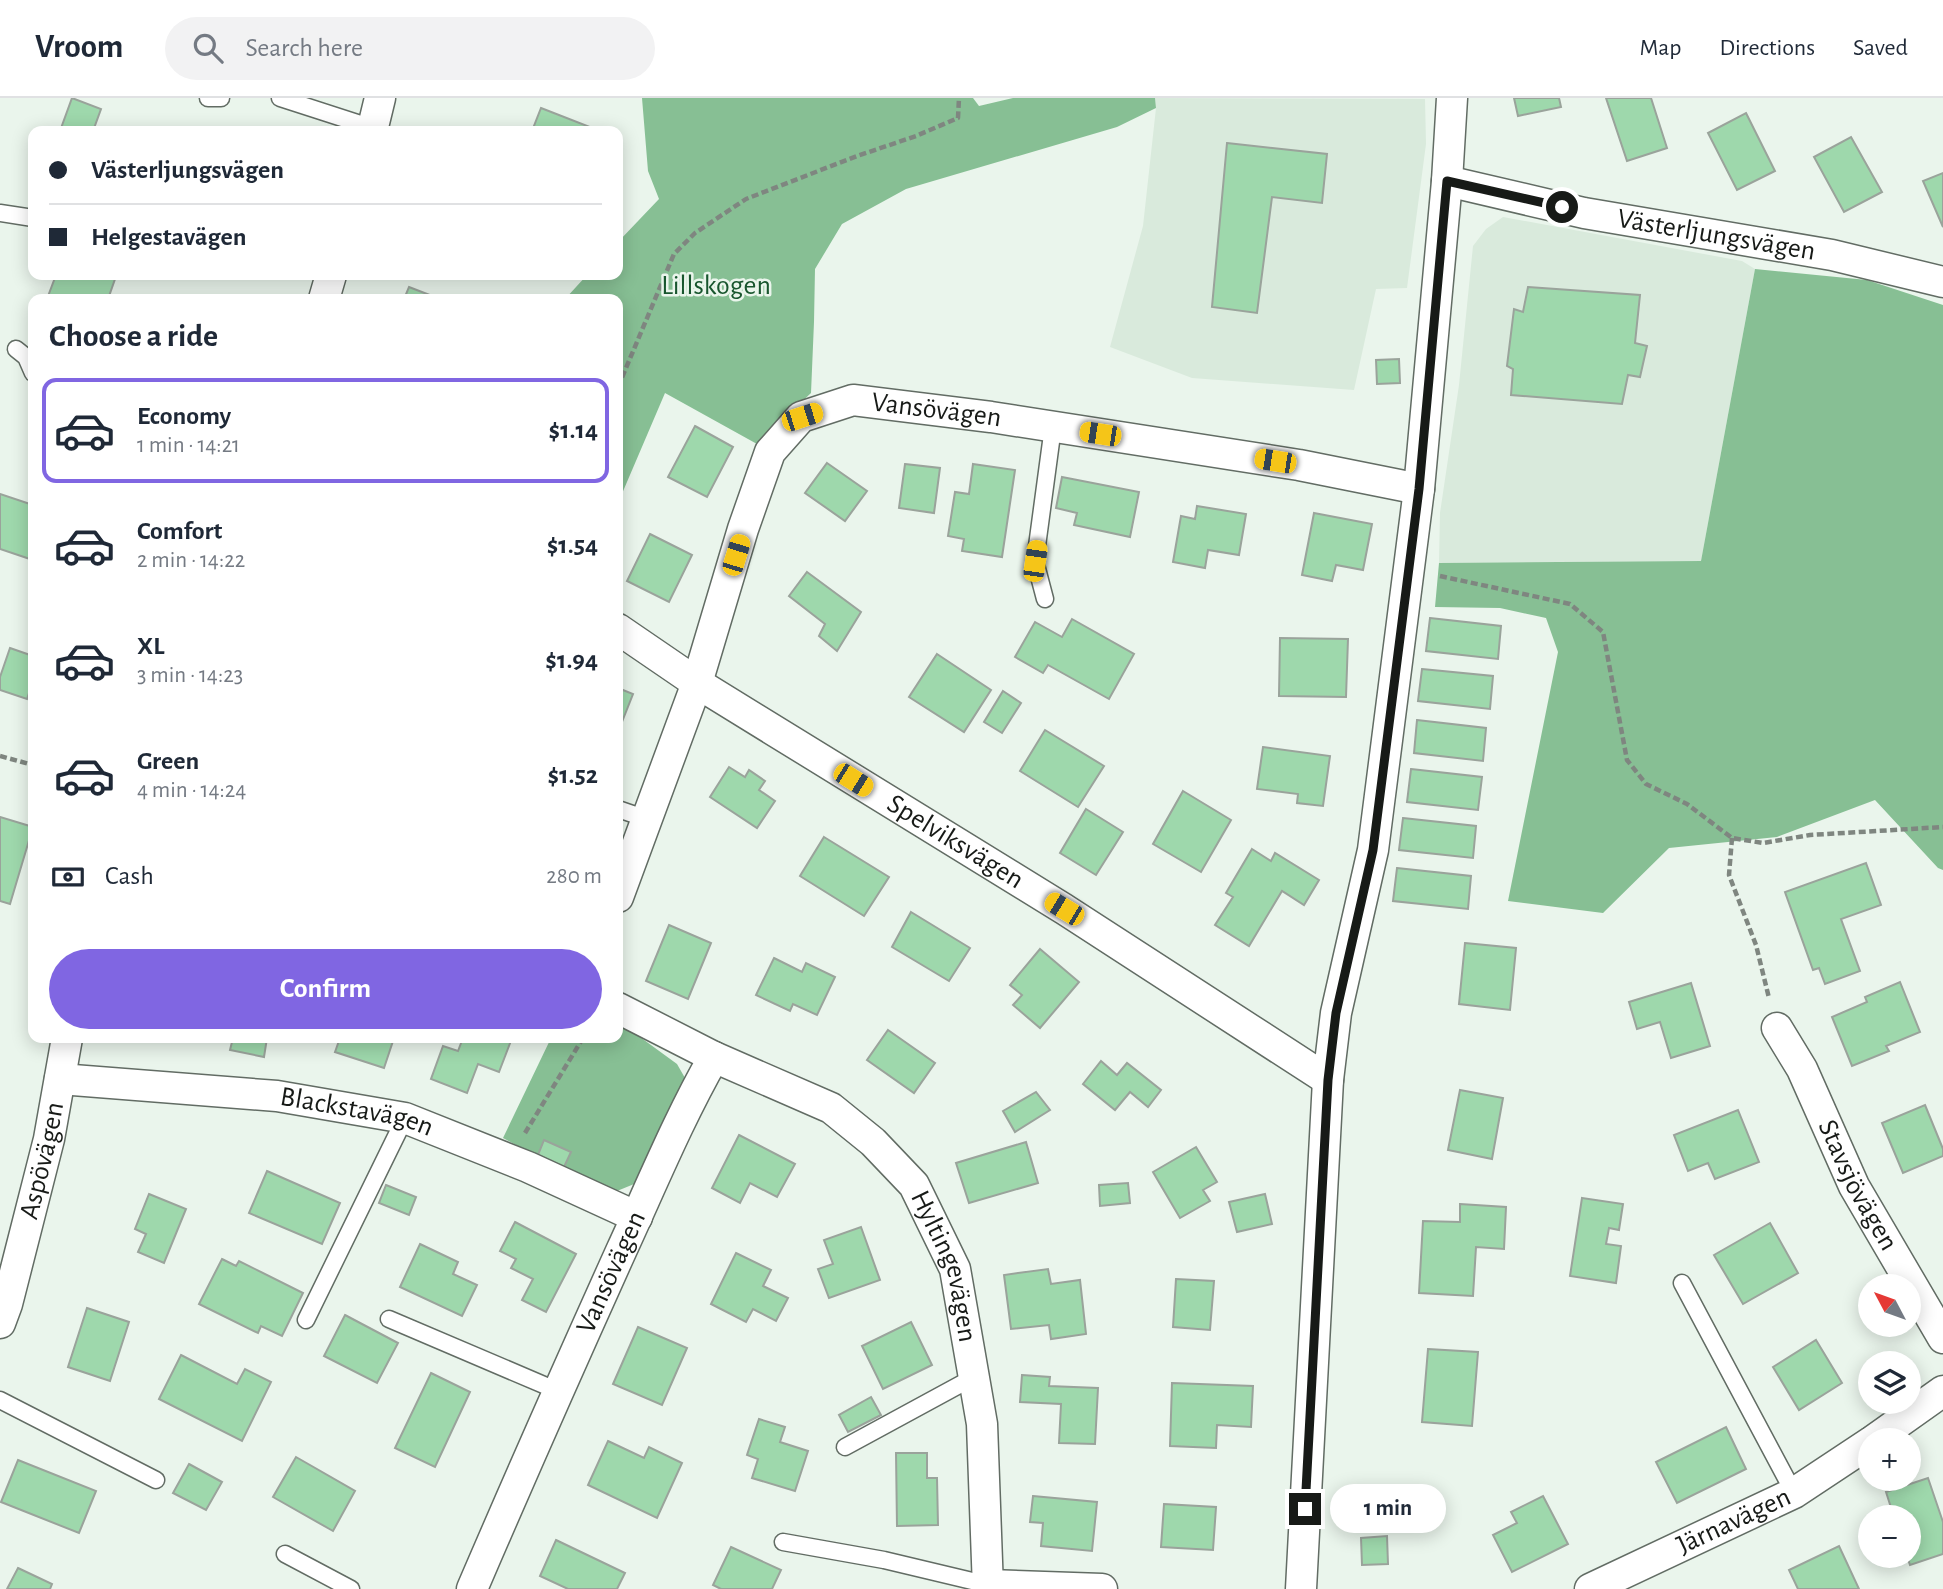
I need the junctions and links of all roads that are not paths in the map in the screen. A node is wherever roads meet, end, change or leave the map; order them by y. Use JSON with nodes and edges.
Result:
{"nodes":[{"id":1,"x":208,"y":98,"type":"edge"},
{"id":2,"x":221,"y":98,"type":"edge"},
{"id":3,"x":280,"y":98,"type":"edge"},
{"id":4,"x":380,"y":98,"type":"edge"},
{"id":5,"x":1452,"y":98,"type":"edge"},
{"id":6,"x":360,"y":126,"type":"edge"},
{"id":7,"x":373,"y":126,"type":"edge"},
{"id":8,"x":1447,"y":181,"type":"junction"},
{"id":9,"x":0,"y":213,"type":"edge"},
{"id":10,"x":28,"y":217,"type":"edge"},
{"id":11,"x":1943,"y":282,"type":"edge"},
{"id":12,"x":16,"y":349,"type":"dead end"},
{"id":13,"x":28,"y":362,"type":"edge"},
{"id":14,"x":1053,"y":426,"type":"junction"},
{"id":15,"x":1419,"y":489,"type":"junction"},
{"id":16,"x":1045,"y":599,"type":"dead end"},
{"id":17,"x":623,"y":632,"type":"edge"},
{"id":18,"x":697,"y":683,"type":"junction"},
{"id":19,"x":623,"y":811,"type":"edge"},
{"id":20,"x":647,"y":819,"type":"junction"},
{"id":21,"x":623,"y":884,"type":"edge"},
{"id":22,"x":623,"y":1010,"type":"edge"},
{"id":23,"x":1777,"y":1028,"type":"road end"},
{"id":24,"x":66,"y":1043,"type":"edge"},
{"id":25,"x":714,"y":1057,"type":"junction"},
{"id":26,"x":60,"y":1079,"type":"junction"},
{"id":27,"x":1328,"y":1080,"type":"junction"},
{"id":28,"x":405,"y":1118,"type":"junction"},
{"id":29,"x":637,"y":1217,"type":"junction"},
{"id":30,"x":1682,"y":1283,"type":"dead end"},
{"id":31,"x":389,"y":1319,"type":"dead end"},
{"id":32,"x":306,"y":1320,"type":"dead end"},
{"id":33,"x":0,"y":1323,"type":"edge"},
{"id":34,"x":1943,"y":1338,"type":"edge"},
{"id":35,"x":974,"y":1377,"type":"junction"},
{"id":36,"x":558,"y":1391,"type":"junction"},
{"id":37,"x":1943,"y":1391,"type":"edge"},
{"id":38,"x":0,"y":1400,"type":"edge"},
{"id":39,"x":1891,"y":1428,"type":"edge"},
{"id":40,"x":845,"y":1447,"type":"dead end"},
{"id":41,"x":1858,"y":1450,"type":"edge"},
{"id":42,"x":156,"y":1480,"type":"dead end"},
{"id":43,"x":1794,"y":1493,"type":"junction"},
{"id":44,"x":783,"y":1542,"type":"dead end"},
{"id":45,"x":285,"y":1554,"type":"dead end"},
{"id":46,"x":989,"y":1587,"type":"edge"},
{"id":47,"x":351,"y":1589,"type":"edge"},
{"id":48,"x":472,"y":1589,"type":"edge"},
{"id":49,"x":1102,"y":1589,"type":"edge"},
{"id":50,"x":1301,"y":1589,"type":"edge"},
{"id":51,"x":1590,"y":1589,"type":"edge"}],
"edges":[{"from":1,"to":2,"type":"lane"},
{"from":3,"to":6,"type":"lane"},
{"from":4,"to":7,"type":"street"},
{"from":5,"to":8,"type":"street"},
{"from":8,"to":11,"type":"street","name":"Västerljungsvägen"},
{"from":8,"to":15,"type":"street"},
{"from":9,"to":10,"type":"lane"},
{"from":12,"to":13,"type":"lane"},
{"from":14,"to":15,"type":"street","name":"Vansövägen"},
{"from":14,"to":16,"type":"lane"},
{"from":14,"to":18,"type":"street","name":"Vansövägen"},
{"from":15,"to":27,"type":"street"},
{"from":17,"to":18,"type":"street","name":"Spelviksvägen"},
{"from":18,"to":20,"type":"street","name":"Vansövägen"},
{"from":18,"to":27,"type":"street","name":"Spelviksvägen"},
{"from":19,"to":20,"type":"lane"},
{"from":20,"to":21,"type":"street","name":"Vansövägen"},
{"from":22,"to":25,"type":"street"},
{"from":23,"to":34,"type":"street","name":"Stavsjövägen"},
{"from":24,"to":26,"type":"street","name":"Aspövägen"},
{"from":25,"to":29,"type":"street","name":"Vansövägen"},
{"from":25,"to":35,"type":"street","name":"Hyltingevägen"},
{"from":26,"to":28,"type":"street","name":"Blackstavägen"},
{"from":26,"to":33,"type":"street","name":"Aspövägen"},
{"from":27,"to":50,"type":"street"},
{"from":28,"to":29,"type":"street","name":"Blackstavägen"},
{"from":28,"to":32,"type":"lane"},
{"from":29,"to":36,"type":"street","name":"Vansövägen"},
{"from":30,"to":43,"type":"lane"},
{"from":31,"to":36,"type":"lane"},
{"from":35,"to":40,"type":"lane"},
{"from":35,"to":46,"type":"street","name":"Hyltingevägen"},
{"from":36,"to":48,"type":"street","name":"Vansövägen"},
{"from":37,"to":39,"type":"street","name":"Järnavägen"},
{"from":38,"to":42,"type":"lane"},
{"from":41,"to":43,"type":"street","name":"Järnavägen"},
{"from":43,"to":51,"type":"street","name":"Järnavägen"},
{"from":44,"to":46,"type":"lane"},
{"from":45,"to":47,"type":"lane"},
{"from":46,"to":49,"type":"street"}]}
